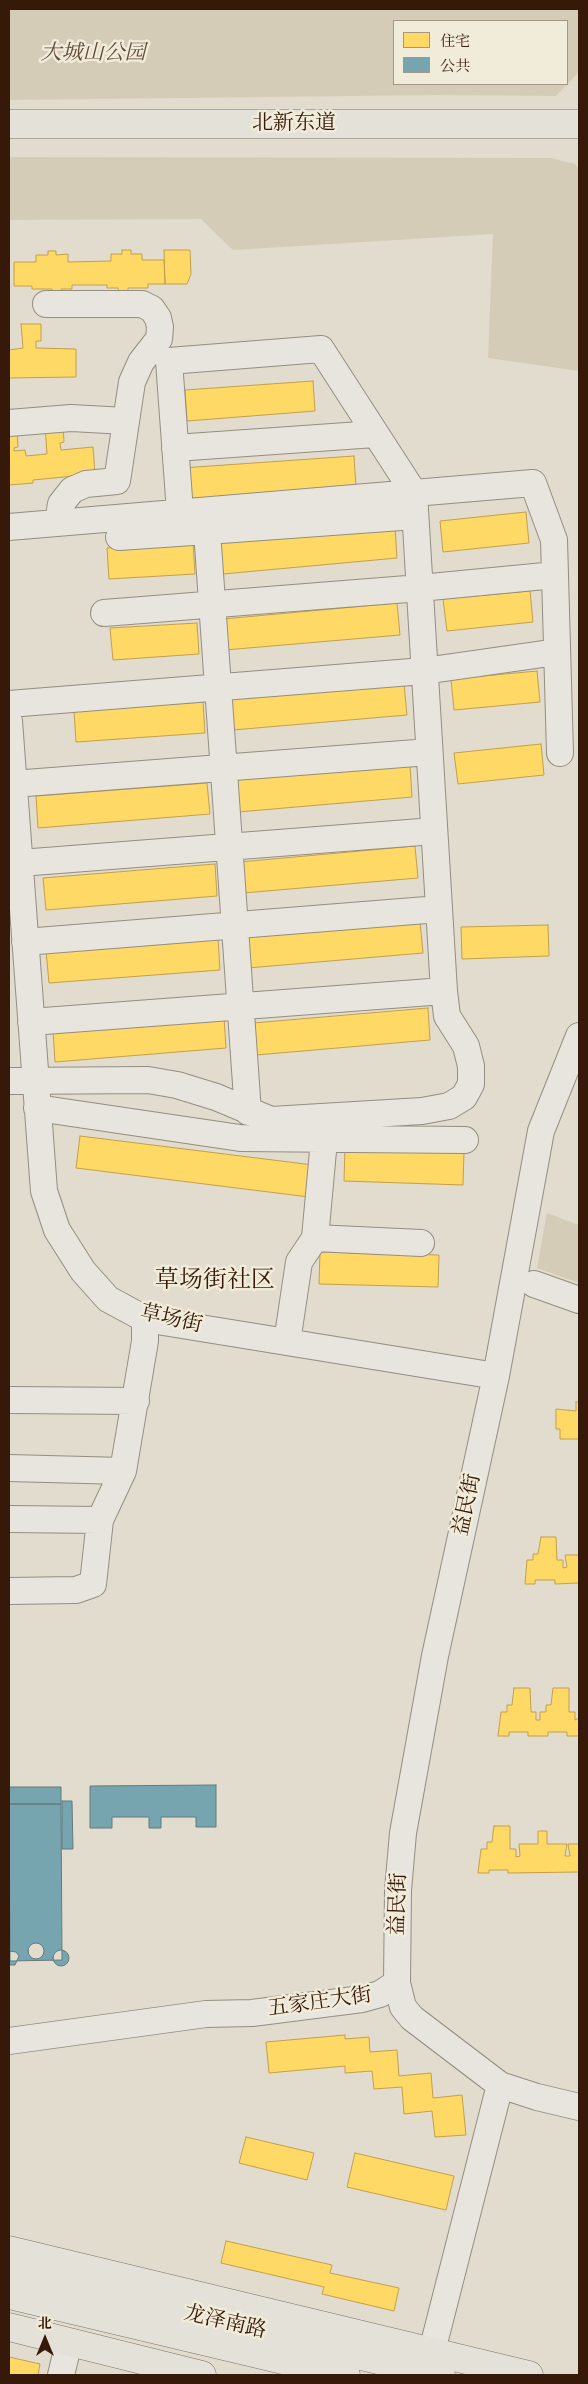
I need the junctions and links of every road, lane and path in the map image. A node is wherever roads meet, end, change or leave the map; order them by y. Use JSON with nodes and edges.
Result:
{"nodes":[{"id":1,"x":9,"y":124,"type":"edge"},
{"id":2,"x":579,"y":124,"type":"edge"},
{"id":3,"x":46,"y":304,"type":"dead end"},
{"id":4,"x":126,"y":421,"type":"junction"},
{"id":5,"x":9,"y":424,"type":"edge"},
{"id":6,"x":375,"y":434,"type":"junction"},
{"id":7,"x":175,"y":448,"type":"junction"},
{"id":8,"x":415,"y":504,"type":"junction"},
{"id":9,"x":180,"y":512,"type":"junction"},
{"id":10,"x":58,"y":522,"type":"junction"},
{"id":11,"x":9,"y":526,"type":"edge"},
{"id":12,"x":207,"y":531,"type":"junction"},
{"id":13,"x":119,"y":537,"type":"dead end"},
{"id":14,"x":555,"y":575,"type":"junction"},
{"id":15,"x":420,"y":588,"type":"junction"},
{"id":16,"x":212,"y":604,"type":"junction"},
{"id":17,"x":104,"y":613,"type":"dead end"},
{"id":18,"x":558,"y":652,"type":"junction"},
{"id":19,"x":424,"y":671,"type":"junction"},
{"id":20,"x":218,"y":688,"type":"junction"},
{"id":21,"x":9,"y":704,"type":"edge"},
{"id":22,"x":9,"y":721,"type":"edge"},
{"id":23,"x":429,"y":752,"type":"junction"},
{"id":24,"x":560,"y":753,"type":"dead end"},
{"id":25,"x":224,"y":768,"type":"junction"},
{"id":26,"x":14,"y":784,"type":"junction"},
{"id":27,"x":434,"y":831,"type":"junction"},
{"id":28,"x":230,"y":847,"type":"junction"},
{"id":29,"x":20,"y":863,"type":"junction"},
{"id":30,"x":439,"y":909,"type":"junction"},
{"id":31,"x":235,"y":925,"type":"junction"},
{"id":32,"x":25,"y":942,"type":"junction"},
{"id":33,"x":444,"y":991,"type":"junction"},
{"id":34,"x":241,"y":1007,"type":"junction"},
{"id":35,"x":31,"y":1022,"type":"junction"},
{"id":36,"x":579,"y":1036,"type":"edge"},
{"id":37,"x":9,"y":1082,"type":"edge"},
{"id":38,"x":36,"y":1095,"type":"junction"},
{"id":39,"x":248,"y":1112,"type":"junction"},
{"id":40,"x":324,"y":1140,"type":"junction"},
{"id":41,"x":465,"y":1140,"type":"dead end"},
{"id":42,"x":314,"y":1238,"type":"junction"},
{"id":43,"x":421,"y":1243,"type":"dead end"},
{"id":44,"x":534,"y":1284,"type":"dead end"},
{"id":45,"x":579,"y":1300,"type":"edge"},
{"id":46,"x":145,"y":1319,"type":"junction"},
{"id":47,"x":287,"y":1342,"type":"junction"},
{"id":48,"x":496,"y":1376,"type":"junction"},
{"id":49,"x":9,"y":1400,"type":"edge"},
{"id":50,"x":136,"y":1401,"type":"junction"},
{"id":51,"x":9,"y":1468,"type":"edge"},
{"id":52,"x":123,"y":1471,"type":"junction"},
{"id":53,"x":9,"y":1519,"type":"edge"},
{"id":54,"x":100,"y":1520,"type":"junction"},
{"id":55,"x":9,"y":1590,"type":"edge"},
{"id":56,"x":397,"y":1983,"type":"junction"},
{"id":57,"x":9,"y":2041,"type":"edge"},
{"id":58,"x":500,"y":2085,"type":"junction"},
{"id":59,"x":579,"y":2106,"type":"edge"},
{"id":60,"x":9,"y":2250,"type":"edge"},
{"id":61,"x":9,"y":2272,"type":"edge"},
{"id":62,"x":9,"y":2295,"type":"edge"},
{"id":63,"x":9,"y":2326,"type":"edge"},
{"id":64,"x":69,"y":2342,"type":"junction"},
{"id":65,"x":436,"y":2363,"type":"edge"},
{"id":66,"x":61,"y":2375,"type":"edge"},
{"id":67,"x":202,"y":2375,"type":"edge"},
{"id":68,"x":346,"y":2375,"type":"edge"},
{"id":69,"x":529,"y":2375,"type":"edge"}],
"edges":[{"from":1,"to":2,"type":"main road","name":"北新东道"},
{"from":3,"to":4,"type":"street"},
{"from":4,"to":5,"type":"street"},
{"from":4,"to":10,"type":"street"},
{"from":6,"to":7,"type":"street"},
{"from":6,"to":7,"type":"street"},
{"from":6,"to":8,"type":"street"},
{"from":7,"to":9,"type":"street"},
{"from":8,"to":9,"type":"street"},
{"from":8,"to":12,"type":"street"},
{"from":8,"to":14,"type":"street"},
{"from":8,"to":15,"type":"street"},
{"from":9,"to":10,"type":"street"},
{"from":10,"to":11,"type":"street"},
{"from":12,"to":13,"type":"street"},
{"from":12,"to":16,"type":"street"},
{"from":14,"to":15,"type":"street"},
{"from":14,"to":18,"type":"street"},
{"from":15,"to":16,"type":"street"},
{"from":15,"to":19,"type":"street"},
{"from":16,"to":17,"type":"street"},
{"from":16,"to":20,"type":"street"},
{"from":18,"to":19,"type":"street"},
{"from":18,"to":24,"type":"street"},
{"from":19,"to":20,"type":"street"},
{"from":19,"to":23,"type":"street"},
{"from":20,"to":21,"type":"street"},
{"from":20,"to":25,"type":"street"},
{"from":22,"to":26,"type":"street","name":"草场街"},
{"from":23,"to":25,"type":"street"},
{"from":23,"to":27,"type":"street"},
{"from":25,"to":26,"type":"street"},
{"from":25,"to":28,"type":"street"},
{"from":26,"to":29,"type":"street","name":"草场街"},
{"from":27,"to":28,"type":"street"},
{"from":27,"to":30,"type":"street"},
{"from":28,"to":29,"type":"street"},
{"from":28,"to":31,"type":"street"},
{"from":29,"to":32,"type":"street","name":"草场街"},
{"from":30,"to":31,"type":"street"},
{"from":30,"to":33,"type":"street"},
{"from":31,"to":32,"type":"street"},
{"from":31,"to":34,"type":"street"},
{"from":32,"to":35,"type":"street","name":"草场街"},
{"from":33,"to":34,"type":"street"},
{"from":33,"to":39,"type":"street"},
{"from":34,"to":35,"type":"street"},
{"from":34,"to":39,"type":"street"},
{"from":35,"to":38,"type":"street","name":"草场街"},
{"from":36,"to":48,"type":"street","name":"益民街"},
{"from":37,"to":38,"type":"street"},
{"from":38,"to":39,"type":"street"},
{"from":38,"to":40,"type":"street"},
{"from":38,"to":46,"type":"street","name":"草场街"},
{"from":40,"to":41,"type":"street"},
{"from":40,"to":42,"type":"street"},
{"from":42,"to":43,"type":"street"},
{"from":42,"to":47,"type":"street"},
{"from":44,"to":45,"type":"street"},
{"from":46,"to":47,"type":"street","name":"草场街"},
{"from":46,"to":50,"type":"street"},
{"from":47,"to":48,"type":"street","name":"草场街"},
{"from":48,"to":56,"type":"street","name":"益民街"},
{"from":49,"to":50,"type":"street"},
{"from":50,"to":52,"type":"street"},
{"from":51,"to":52,"type":"street"},
{"from":52,"to":54,"type":"street"},
{"from":53,"to":54,"type":"street"},
{"from":54,"to":55,"type":"street"},
{"from":56,"to":57,"type":"street","name":"五家庄大街"},
{"from":56,"to":58,"type":"street","name":"五家庄大街"},
{"from":58,"to":59,"type":"street","name":"五家庄大街"},
{"from":58,"to":65,"type":"street"},
{"from":60,"to":65,"type":"main road"},
{"from":61,"to":65,"type":"main road","name":"龙泽南路"},
{"from":62,"to":68,"type":"main road","name":"龙泽南路"},
{"from":63,"to":64,"type":"main road"},
{"from":64,"to":66,"type":"street"},
{"from":64,"to":67,"type":"main road"},
{"from":65,"to":69,"type":"main road"}]}
